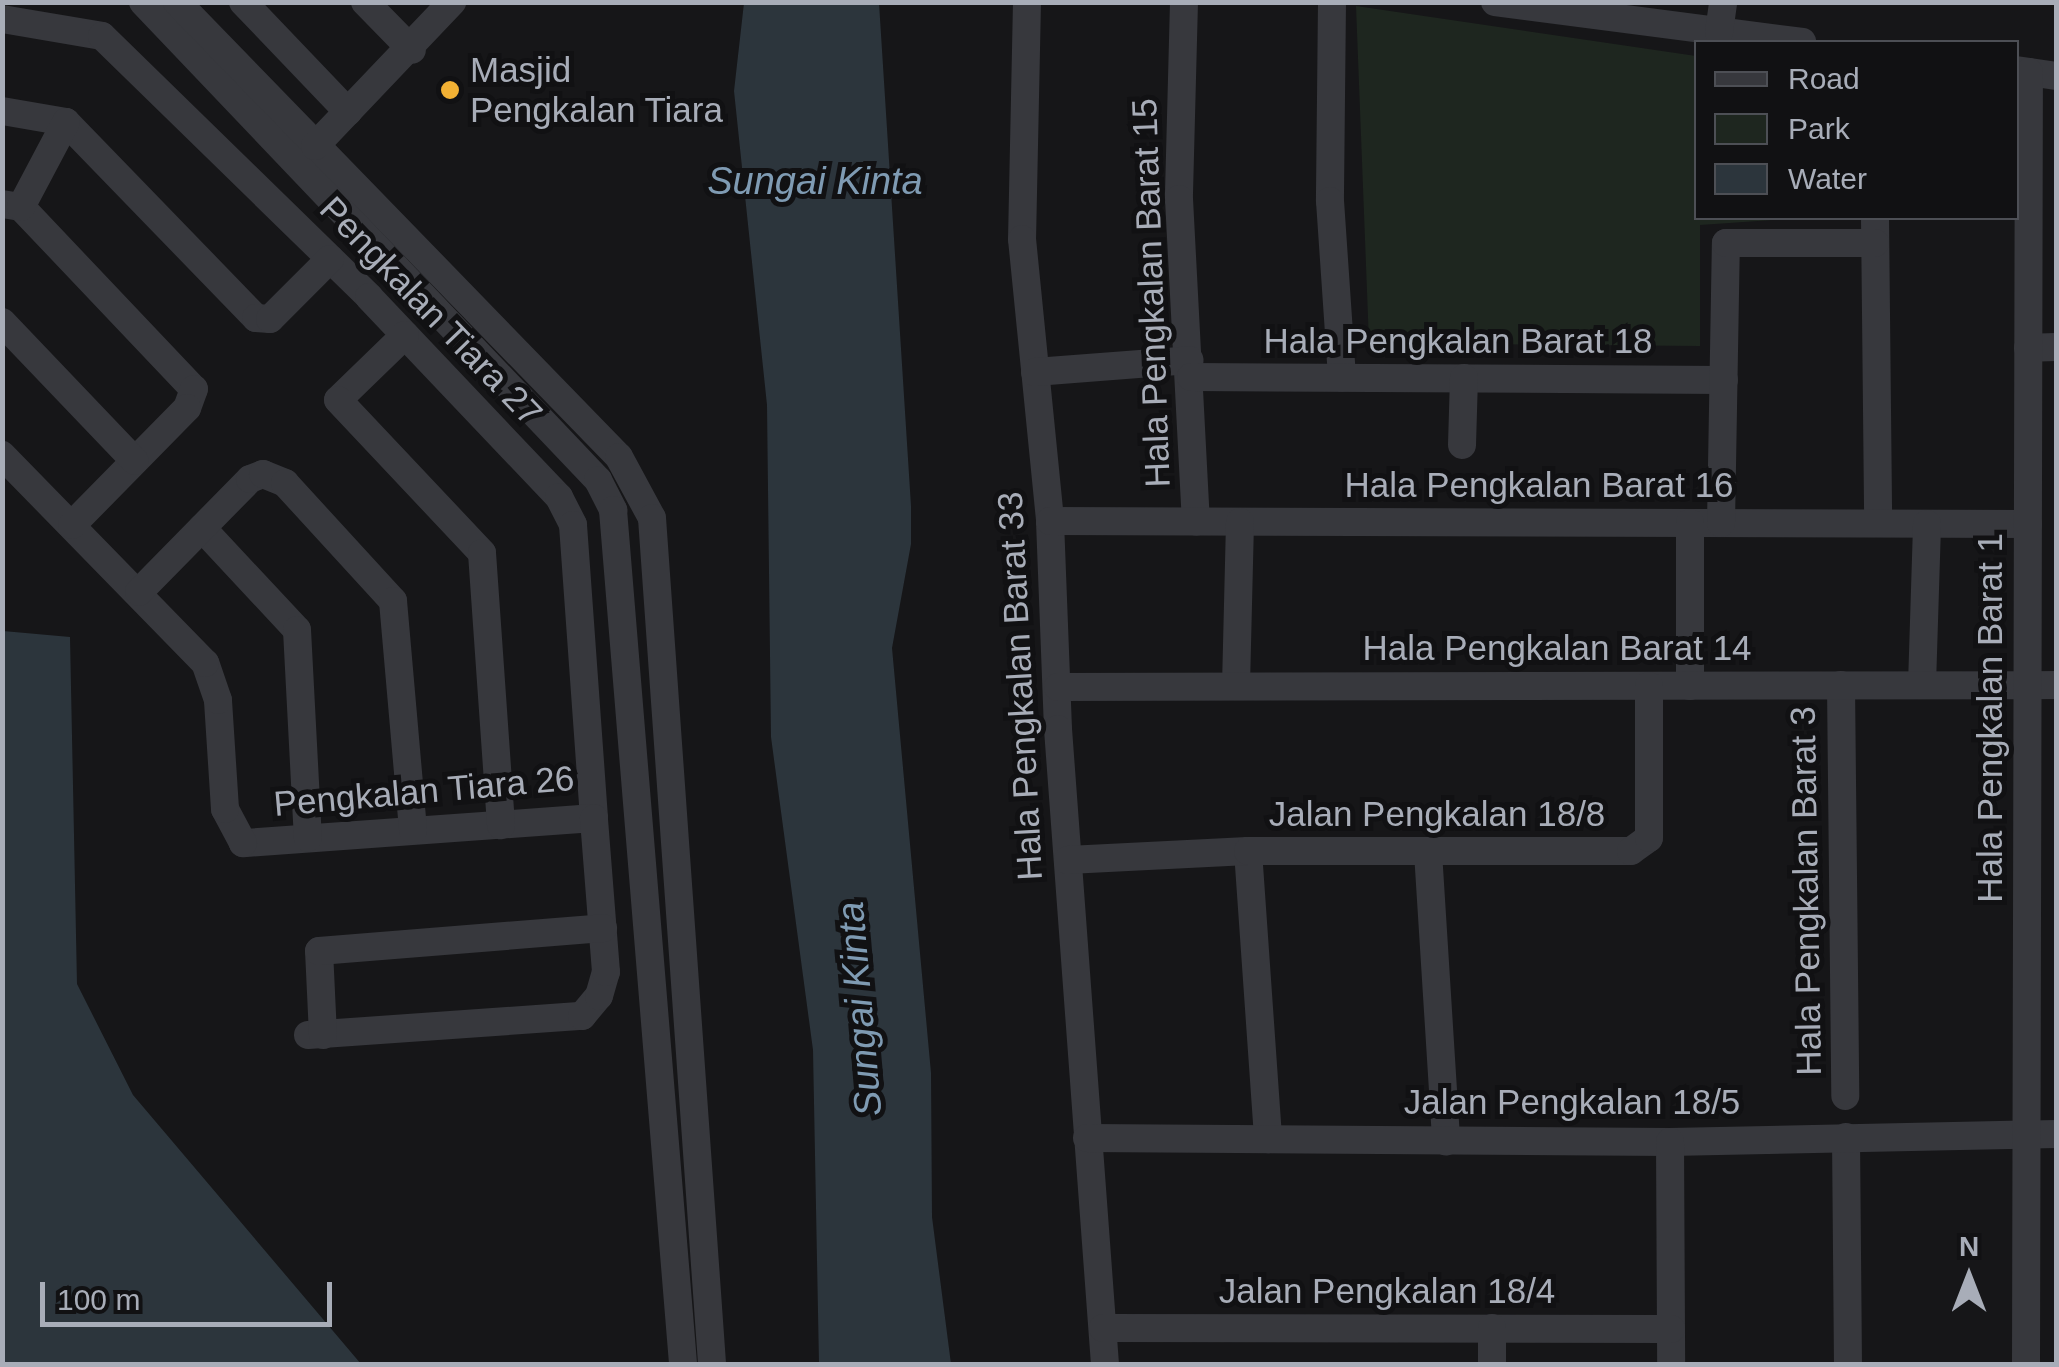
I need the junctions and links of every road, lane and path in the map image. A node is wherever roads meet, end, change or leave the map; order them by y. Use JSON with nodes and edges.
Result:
{"nodes":[{"id":1,"x":143,"y":2,"type":"edge"},
{"id":2,"x":177,"y":2,"type":"edge"},
{"id":3,"x":244,"y":2,"type":"edge"},
{"id":4,"x":365,"y":2,"type":"edge"},
{"id":5,"x":1027,"y":2,"type":"edge"},
{"id":6,"x":1184,"y":2,"type":"edge"},
{"id":7,"x":1332,"y":2,"type":"edge"},
{"id":8,"x":1495,"y":2,"type":"edge"},
{"id":9,"x":1722,"y":2,"type":"edge"},
{"id":10,"x":452,"y":3,"type":"edge"},
{"id":11,"x":2,"y":18,"type":"edge"},
{"id":12,"x":1719,"y":32,"type":"junction"},
{"id":13,"x":1785,"y":40,"type":"edge"},
{"id":14,"x":412,"y":50,"type":"junction"},
{"id":15,"x":2034,"y":73,"type":"edge"},
{"id":16,"x":2,"y":111,"type":"edge"},
{"id":17,"x":348,"y":112,"type":"junction"},
{"id":18,"x":66,"y":122,"type":"junction"},
{"id":19,"x":315,"y":146,"type":"junction"},
{"id":20,"x":12,"y":205,"type":"edge"},
{"id":21,"x":1875,"y":230,"type":"edge"},
{"id":22,"x":330,"y":259,"type":"junction"},
{"id":23,"x":414,"y":268,"type":"junction"},
{"id":24,"x":374,"y":302,"type":"junction"},
{"id":25,"x":2,"y":322,"type":"edge"},
{"id":26,"x":405,"y":334,"type":"junction"},
{"id":27,"x":2056,"y":347,"type":"edge"},
{"id":28,"x":2028,"y":348,"type":"junction"},
{"id":29,"x":1191,"y":369,"type":"junction"},
{"id":30,"x":1036,"y":372,"type":"junction"},
{"id":31,"x":1342,"y":378,"type":"junction"},
{"id":32,"x":1464,"y":378,"type":"junction"},
{"id":33,"x":1724,"y":380,"type":"junction"},
{"id":34,"x":1462,"y":446,"type":"dead end"},
{"id":35,"x":2,"y":455,"type":"edge"},
{"id":36,"x":135,"y":461,"type":"junction"},
{"id":37,"x":1050,"y":522,"type":"junction"},
{"id":38,"x":1196,"y":522,"type":"junction"},
{"id":39,"x":1240,"y":522,"type":"junction"},
{"id":40,"x":1690,"y":523,"type":"junction"},
{"id":41,"x":1722,"y":523,"type":"junction"},
{"id":42,"x":1878,"y":523,"type":"junction"},
{"id":43,"x":1928,"y":524,"type":"junction"},
{"id":44,"x":2028,"y":524,"type":"junction"},
{"id":45,"x":72,"y":525,"type":"junction"},
{"id":46,"x":202,"y":528,"type":"junction"},
{"id":47,"x":139,"y":592,"type":"junction"},
{"id":48,"x":2028,"y":684,"type":"junction"},
{"id":49,"x":2056,"y":684,"type":"edge"},
{"id":50,"x":1841,"y":685,"type":"junction"},
{"id":51,"x":1922,"y":685,"type":"junction"},
{"id":52,"x":1058,"y":686,"type":"junction"},
{"id":53,"x":1236,"y":686,"type":"junction"},
{"id":54,"x":1649,"y":686,"type":"junction"},
{"id":55,"x":1690,"y":686,"type":"junction"},
{"id":56,"x":594,"y":808,"type":"junction"},
{"id":57,"x":502,"y":826,"type":"junction"},
{"id":58,"x":412,"y":830,"type":"junction"},
{"id":59,"x":308,"y":838,"type":"junction"},
{"id":60,"x":1248,"y":851,"type":"junction"},
{"id":61,"x":1428,"y":852,"type":"junction"},
{"id":62,"x":1068,"y":860,"type":"junction"},
{"id":63,"x":603,"y":928,"type":"junction"},
{"id":64,"x":1846,"y":1096,"type":"dead end"},
{"id":65,"x":2056,"y":1134,"type":"edge"},
{"id":66,"x":2027,"y":1135,"type":"junction"},
{"id":67,"x":1846,"y":1136,"type":"junction"},
{"id":68,"x":1088,"y":1138,"type":"junction"},
{"id":69,"x":1268,"y":1139,"type":"junction"},
{"id":70,"x":1446,"y":1141,"type":"junction"},
{"id":71,"x":1670,"y":1142,"type":"junction"},
{"id":72,"x":1103,"y":1328,"type":"junction"},
{"id":73,"x":1492,"y":1328,"type":"junction"},
{"id":74,"x":1671,"y":1328,"type":"junction"},
{"id":75,"x":682,"y":1364,"type":"edge"},
{"id":76,"x":712,"y":1364,"type":"edge"},
{"id":77,"x":1106,"y":1364,"type":"edge"},
{"id":78,"x":1492,"y":1364,"type":"edge"},
{"id":79,"x":1672,"y":1364,"type":"edge"},
{"id":80,"x":1848,"y":1364,"type":"edge"},
{"id":81,"x":2026,"y":1364,"type":"edge"}],
"edges":[{"from":1,"to":23,"type":"street"},
{"from":2,"to":19,"type":"street"},
{"from":3,"to":17,"type":"street"},
{"from":4,"to":14,"type":"street"},
{"from":5,"to":30,"type":"street","name":"Hala Pengkalan Barat 33"},
{"from":6,"to":29,"type":"street","name":"Hala Pengkalan Barat 15"},
{"from":7,"to":31,"type":"street"},
{"from":8,"to":12,"type":"street"},
{"from":9,"to":12,"type":"street"},
{"from":10,"to":14,"type":"street"},
{"from":11,"to":22,"type":"street","name":"Pengkalan Tiara 27"},
{"from":12,"to":13,"type":"street"},
{"from":14,"to":17,"type":"street"},
{"from":15,"to":28,"type":"street","name":"Hala Pengkalan Barat 1"},
{"from":16,"to":18,"type":"street"},
{"from":17,"to":19,"type":"street"},
{"from":18,"to":20,"type":"street"},
{"from":18,"to":22,"type":"street"},
{"from":19,"to":23,"type":"street"},
{"from":20,"to":36,"type":"street"},
{"from":21,"to":33,"type":"street"},
{"from":21,"to":42,"type":"street"},
{"from":22,"to":24,"type":"street","name":"Pengkalan Tiara 27"},
{"from":23,"to":24,"type":"street"},
{"from":23,"to":75,"type":"street"},
{"from":23,"to":76,"type":"street"},
{"from":24,"to":26,"type":"street","name":"Pengkalan Tiara 27"},
{"from":25,"to":36,"type":"street"},
{"from":26,"to":56,"type":"street","name":"Pengkalan Tiara 27"},
{"from":26,"to":57,"type":"street"},
{"from":27,"to":28,"type":"street"},
{"from":28,"to":44,"type":"street","name":"Hala Pengkalan Barat 1"},
{"from":29,"to":30,"type":"street","name":"Hala Pengkalan Barat 18"},
{"from":29,"to":31,"type":"street","name":"Hala Pengkalan Barat 18"},
{"from":29,"to":38,"type":"street","name":"Hala Pengkalan Barat 15"},
{"from":30,"to":37,"type":"street","name":"Hala Pengkalan Barat 33"},
{"from":31,"to":32,"type":"street","name":"Hala Pengkalan Barat 18"},
{"from":32,"to":33,"type":"street","name":"Hala Pengkalan Barat 18"},
{"from":32,"to":34,"type":"street"},
{"from":33,"to":41,"type":"street"},
{"from":35,"to":45,"type":"street"},
{"from":36,"to":45,"type":"street"},
{"from":37,"to":38,"type":"street","name":"Hala Pengkalan Barat 16"},
{"from":37,"to":52,"type":"street","name":"Hala Pengkalan Barat 33"},
{"from":38,"to":39,"type":"street","name":"Hala Pengkalan Barat 16"},
{"from":39,"to":40,"type":"street","name":"Hala Pengkalan Barat 16"},
{"from":39,"to":53,"type":"street"},
{"from":40,"to":41,"type":"street","name":"Hala Pengkalan Barat 16"},
{"from":40,"to":55,"type":"street"},
{"from":41,"to":42,"type":"street","name":"Hala Pengkalan Barat 16"},
{"from":42,"to":43,"type":"street","name":"Hala Pengkalan Barat 16"},
{"from":43,"to":44,"type":"street","name":"Hala Pengkalan Barat 16"},
{"from":43,"to":51,"type":"street"},
{"from":44,"to":48,"type":"street","name":"Hala Pengkalan Barat 1"},
{"from":45,"to":47,"type":"street"},
{"from":46,"to":47,"type":"street"},
{"from":46,"to":58,"type":"street"},
{"from":46,"to":59,"type":"street"},
{"from":47,"to":59,"type":"street","name":"Pengkalan Tiara 26"},
{"from":48,"to":49,"type":"street","name":"Hala Pengkalan Barat 14"},
{"from":48,"to":51,"type":"street","name":"Hala Pengkalan Barat 14"},
{"from":48,"to":66,"type":"street","name":"Hala Pengkalan Barat 1"},
{"from":50,"to":51,"type":"street","name":"Hala Pengkalan Barat 14"},
{"from":50,"to":55,"type":"street","name":"Hala Pengkalan Barat 14"},
{"from":50,"to":64,"type":"street","name":"Hala Pengkalan Barat 3"},
{"from":52,"to":53,"type":"street","name":"Hala Pengkalan Barat 14"},
{"from":52,"to":62,"type":"street","name":"Hala Pengkalan Barat 33"},
{"from":53,"to":54,"type":"street","name":"Hala Pengkalan Barat 14"},
{"from":54,"to":55,"type":"street","name":"Hala Pengkalan Barat 14"},
{"from":54,"to":61,"type":"street","name":"Jalan Pengkalan 18/8"},
{"from":56,"to":57,"type":"street","name":"Pengkalan Tiara 26"},
{"from":56,"to":63,"type":"street","name":"Pengkalan Tiara 27"},
{"from":57,"to":58,"type":"street","name":"Pengkalan Tiara 26"},
{"from":58,"to":59,"type":"street","name":"Pengkalan Tiara 26"},
{"from":60,"to":61,"type":"street","name":"Jalan Pengkalan 18/8"},
{"from":60,"to":62,"type":"street","name":"Jalan Pengkalan 18/8"},
{"from":60,"to":69,"type":"street"},
{"from":61,"to":70,"type":"street"},
{"from":62,"to":68,"type":"street","name":"Hala Pengkalan Barat 33"},
{"from":63,"to":63,"type":"street","name":"Pengkalan Tiara 27"},
{"from":65,"to":66,"type":"street","name":"Jalan Pengkalan 18/5"},
{"from":66,"to":67,"type":"street","name":"Jalan Pengkalan 18/5"},
{"from":66,"to":81,"type":"street","name":"Hala Pengkalan Barat 1"},
{"from":67,"to":71,"type":"street","name":"Jalan Pengkalan 18/5"},
{"from":67,"to":80,"type":"street"},
{"from":68,"to":69,"type":"street","name":"Jalan Pengkalan 18/5"},
{"from":68,"to":72,"type":"street","name":"Hala Pengkalan Barat 33"},
{"from":69,"to":70,"type":"street","name":"Jalan Pengkalan 18/5"},
{"from":70,"to":71,"type":"street","name":"Jalan Pengkalan 18/5"},
{"from":71,"to":74,"type":"street"},
{"from":72,"to":73,"type":"street","name":"Jalan Pengkalan 18/4"},
{"from":72,"to":77,"type":"street","name":"Hala Pengkalan Barat 33"},
{"from":73,"to":74,"type":"street","name":"Jalan Pengkalan 18/4"},
{"from":73,"to":78,"type":"street"},
{"from":74,"to":79,"type":"street"}]}
